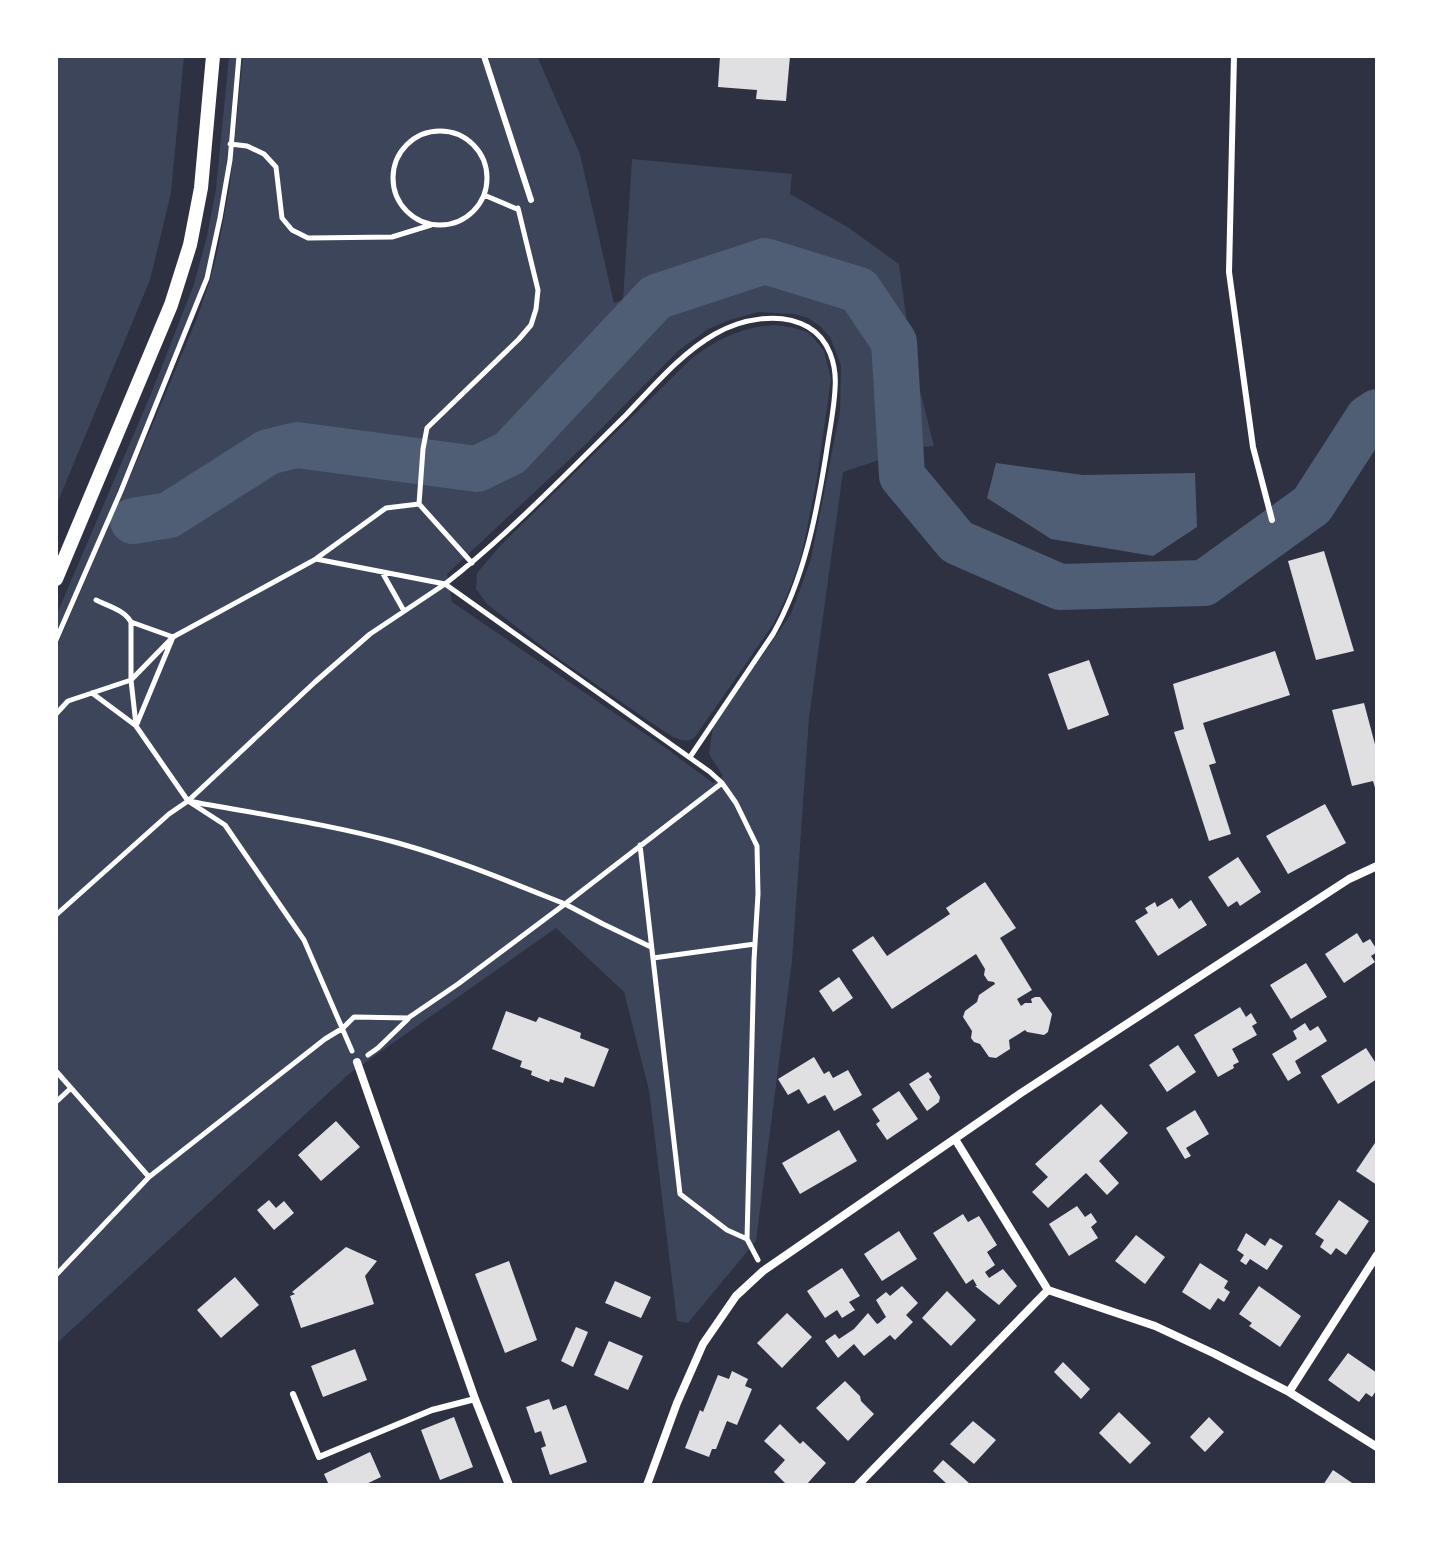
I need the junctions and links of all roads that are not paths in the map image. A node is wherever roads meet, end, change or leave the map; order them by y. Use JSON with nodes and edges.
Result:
{"nodes":[{"id":1,"x":213,"y":56,"type":"edge"},
{"id":2,"x":484,"y":56,"type":"edge"},
{"id":3,"x":1234,"y":56,"type":"edge"},
{"id":4,"x":531,"y":200,"type":"road end"},
{"id":5,"x":1272,"y":520,"type":"dead end"},
{"id":6,"x":56,"y":579,"type":"edge"},
{"id":7,"x":1377,"y":866,"type":"edge"},
{"id":8,"x":357,"y":1062,"type":"road end"},
{"id":9,"x":955,"y":1139,"type":"junction"},
{"id":10,"x":1377,"y":1255,"type":"edge"},
{"id":11,"x":1048,"y":1290,"type":"junction"},
{"id":12,"x":1289,"y":1392,"type":"junction"},
{"id":13,"x":293,"y":1394,"type":"dead end"},
{"id":14,"x":475,"y":1399,"type":"junction"},
{"id":15,"x":1377,"y":1447,"type":"edge"},
{"id":16,"x":509,"y":1485,"type":"edge"},
{"id":17,"x":647,"y":1485,"type":"edge"},
{"id":18,"x":858,"y":1485,"type":"edge"}],
"edges":[{"from":1,"to":6,"type":"street"},
{"from":2,"to":4,"type":"lane"},
{"from":3,"to":5,"type":"lane"},
{"from":7,"to":9,"type":"street"},
{"from":8,"to":14,"type":"street"},
{"from":9,"to":11,"type":"street"},
{"from":9,"to":17,"type":"street"},
{"from":10,"to":12,"type":"street"},
{"from":11,"to":12,"type":"street"},
{"from":11,"to":18,"type":"street"},
{"from":12,"to":15,"type":"street"},
{"from":13,"to":14,"type":"lane"},
{"from":14,"to":16,"type":"street"}]}
